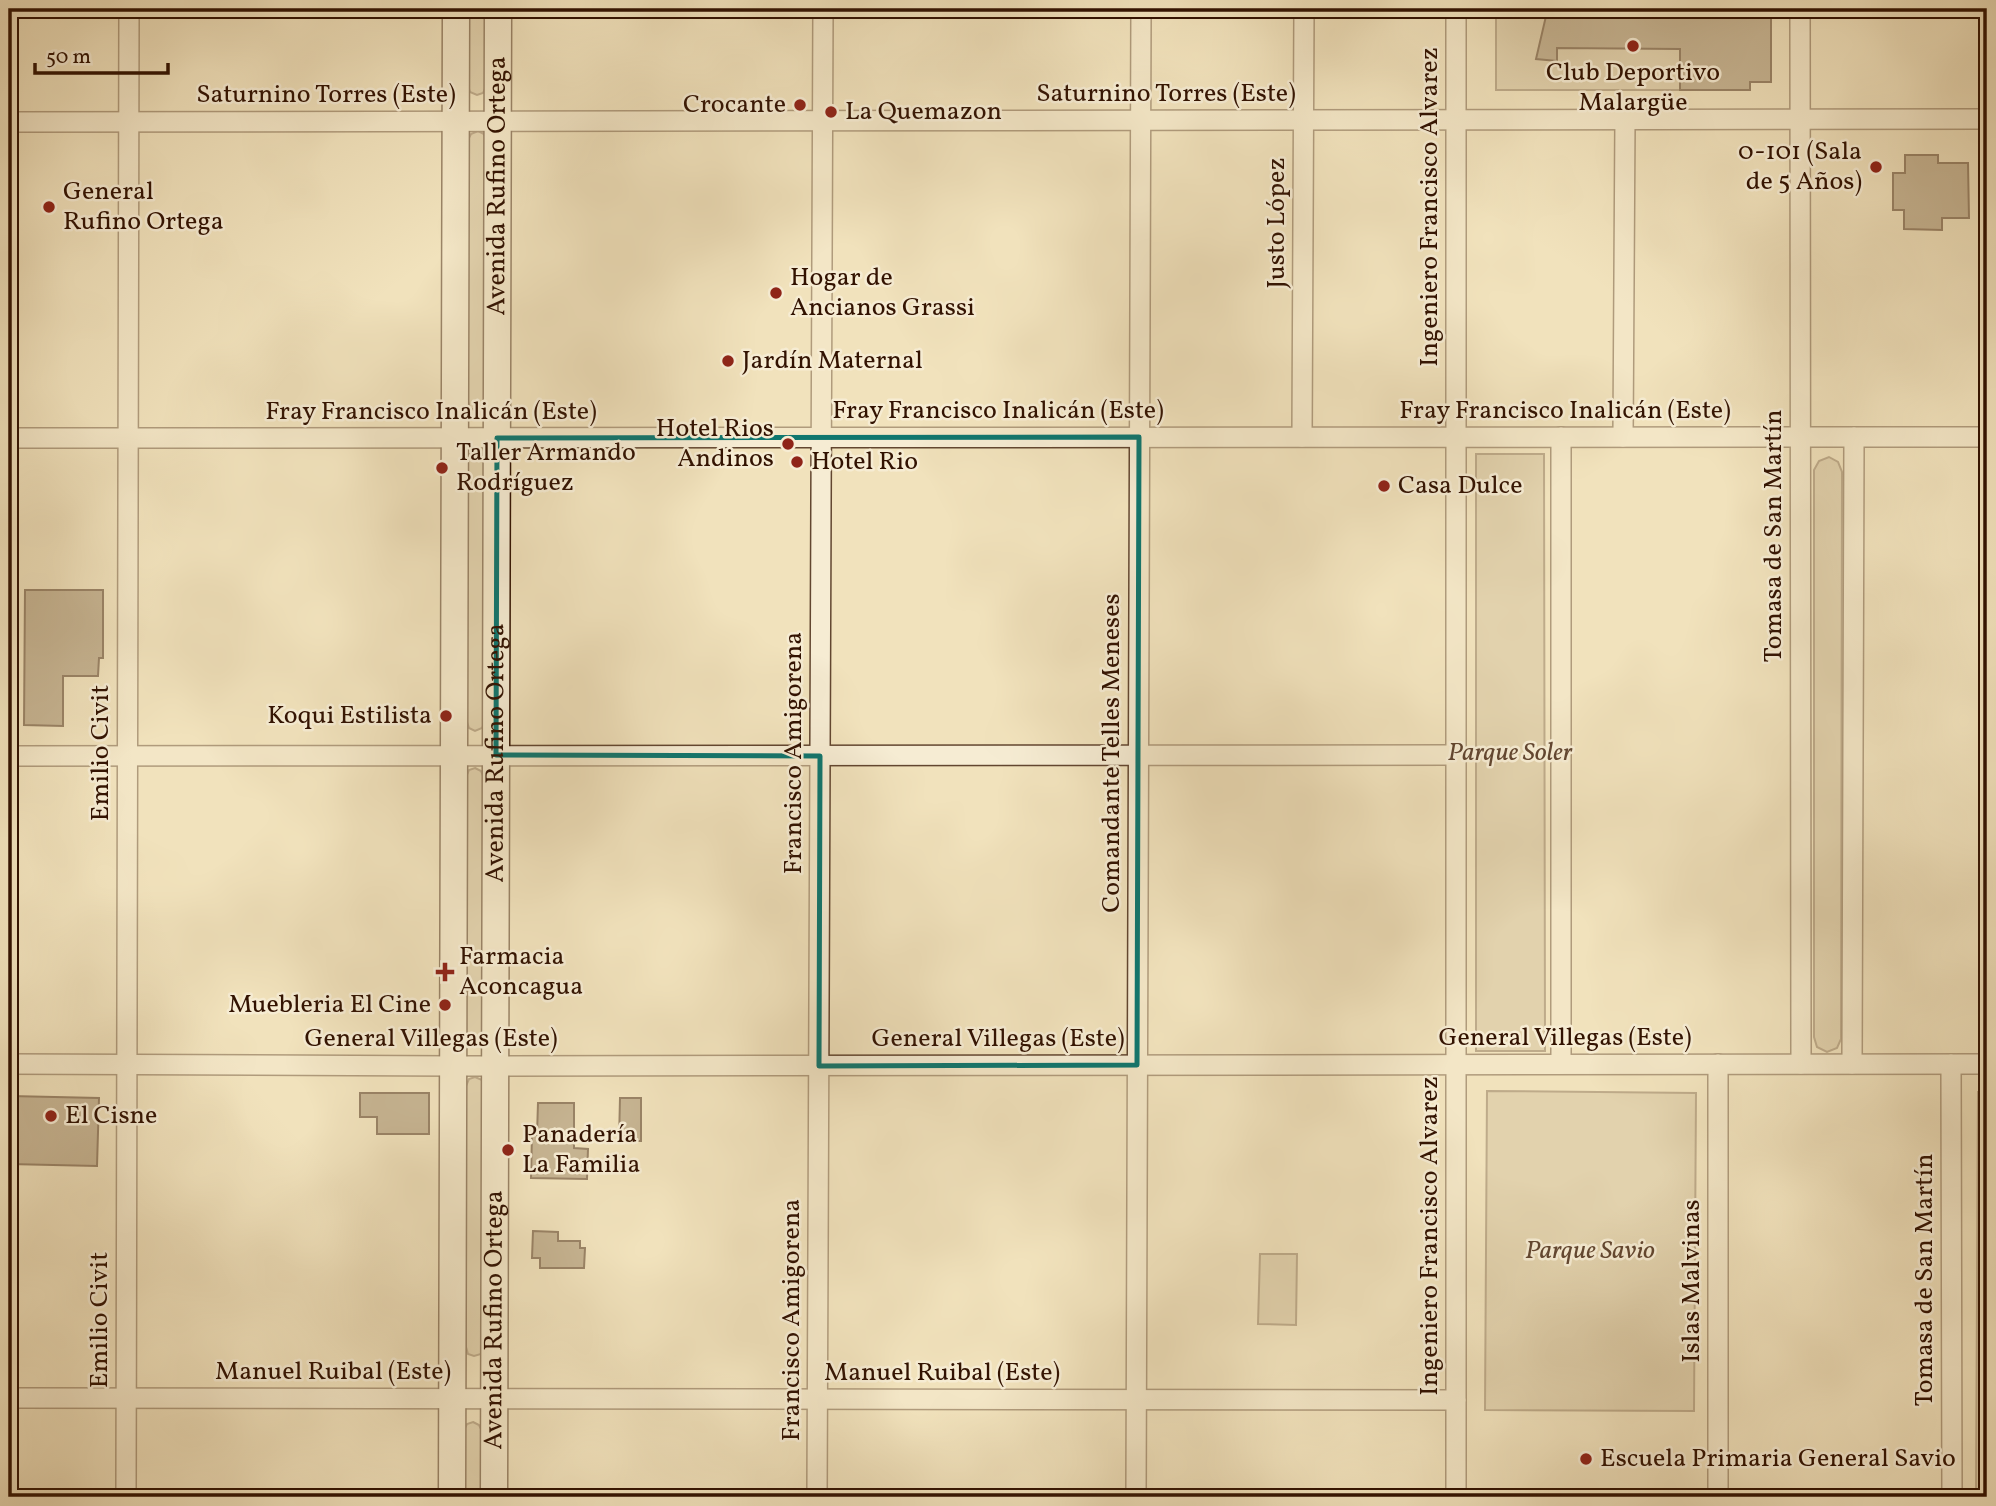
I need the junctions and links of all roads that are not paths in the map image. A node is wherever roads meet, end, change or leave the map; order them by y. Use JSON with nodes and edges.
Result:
{"nodes":[{"id":1,"x":129,"y":9,"type":"edge"},
{"id":2,"x":456,"y":9,"type":"edge"},
{"id":3,"x":498,"y":9,"type":"edge"},
{"id":4,"x":823,"y":9,"type":"edge"},
{"id":5,"x":1141,"y":9,"type":"edge"},
{"id":6,"x":1304,"y":9,"type":"edge"},
{"id":7,"x":1456,"y":9,"type":"edge"},
{"id":8,"x":1800,"y":9,"type":"edge"},
{"id":9,"x":1625,"y":119,"type":"junction"},
{"id":10,"x":1800,"y":119,"type":"junction"},
{"id":11,"x":1987,"y":119,"type":"edge"},
{"id":12,"x":822,"y":120,"type":"junction"},
{"id":13,"x":1141,"y":120,"type":"junction"},
{"id":14,"x":1304,"y":120,"type":"junction"},
{"id":15,"x":1456,"y":120,"type":"junction"},
{"id":16,"x":455,"y":121,"type":"junction"},
{"id":17,"x":498,"y":121,"type":"junction"},
{"id":18,"x":9,"y":122,"type":"edge"},
{"id":19,"x":129,"y":122,"type":"junction"},
{"id":20,"x":1139,"y":437,"type":"junction"},
{"id":21,"x":1302,"y":437,"type":"junction"},
{"id":22,"x":1456,"y":437,"type":"junction"},
{"id":23,"x":1561,"y":437,"type":"junction"},
{"id":24,"x":1623,"y":437,"type":"junction"},
{"id":25,"x":1800,"y":437,"type":"junction"},
{"id":26,"x":1854,"y":437,"type":"junction"},
{"id":27,"x":1987,"y":437,"type":"edge"},
{"id":28,"x":9,"y":438,"type":"edge"},
{"id":29,"x":128,"y":438,"type":"junction"},
{"id":30,"x":455,"y":438,"type":"junction"},
{"id":31,"x":497,"y":438,"type":"junction"},
{"id":32,"x":821,"y":438,"type":"junction"},
{"id":33,"x":496,"y":755,"type":"junction"},
{"id":34,"x":1138,"y":755,"type":"junction"},
{"id":35,"x":1456,"y":755,"type":"junction"},
{"id":36,"x":9,"y":756,"type":"edge"},
{"id":37,"x":128,"y":756,"type":"junction"},
{"id":38,"x":454,"y":756,"type":"junction"},
{"id":39,"x":820,"y":756,"type":"junction"},
{"id":40,"x":1987,"y":1063,"type":"edge"},
{"id":41,"x":9,"y":1064,"type":"edge"},
{"id":42,"x":127,"y":1064,"type":"junction"},
{"id":43,"x":1561,"y":1064,"type":"junction"},
{"id":44,"x":1718,"y":1064,"type":"junction"},
{"id":45,"x":1801,"y":1064,"type":"junction"},
{"id":46,"x":1852,"y":1064,"type":"junction"},
{"id":47,"x":1951,"y":1064,"type":"junction"},
{"id":48,"x":1138,"y":1065,"type":"junction"},
{"id":49,"x":1456,"y":1065,"type":"junction"},
{"id":50,"x":453,"y":1066,"type":"junction"},
{"id":51,"x":495,"y":1066,"type":"junction"},
{"id":52,"x":819,"y":1066,"type":"junction"},
{"id":53,"x":9,"y":1398,"type":"edge"},
{"id":54,"x":126,"y":1398,"type":"junction"},
{"id":55,"x":453,"y":1399,"type":"junction"},
{"id":56,"x":494,"y":1399,"type":"junction"},
{"id":57,"x":817,"y":1399,"type":"junction"},
{"id":58,"x":1136,"y":1400,"type":"junction"},
{"id":59,"x":1456,"y":1400,"type":"junction"},
{"id":60,"x":126,"y":1497,"type":"edge"},
{"id":61,"x":453,"y":1497,"type":"edge"},
{"id":62,"x":494,"y":1497,"type":"edge"},
{"id":63,"x":817,"y":1497,"type":"edge"},
{"id":64,"x":1136,"y":1497,"type":"edge"},
{"id":65,"x":1456,"y":1497,"type":"edge"},
{"id":66,"x":1718,"y":1497,"type":"edge"},
{"id":67,"x":1952,"y":1497,"type":"edge"}],
"edges":[{"from":1,"to":19,"type":"street","name":"Emilio Civit"},
{"from":2,"to":16,"type":"main road","name":"Avenida Rufino Ortega"},
{"from":3,"to":17,"type":"main road","name":"Avenida Rufino Ortega"},
{"from":4,"to":12,"type":"street","name":"Francisco Amigorena"},
{"from":5,"to":13,"type":"street","name":"Comandante Telles Meneses"},
{"from":6,"to":14,"type":"street","name":"Justo López"},
{"from":7,"to":15,"type":"street","name":"Ingeniero Francisco Alvarez"},
{"from":8,"to":10,"type":"street","name":"Tomasa de San Martín"},
{"from":9,"to":10,"type":"street","name":"Saturnino Torres (Este)"},
{"from":9,"to":15,"type":"street","name":"Saturnino Torres (Este)"},
{"from":9,"to":24,"type":"street"},
{"from":10,"to":11,"type":"street","name":"Saturnino Torres (Este)"},
{"from":10,"to":25,"type":"street","name":"Tomasa de San Martín"},
{"from":12,"to":13,"type":"street","name":"Saturnino Torres (Este)"},
{"from":12,"to":17,"type":"street","name":"Saturnino Torres (Este)"},
{"from":12,"to":32,"type":"street","name":"Francisco Amigorena"},
{"from":13,"to":14,"type":"street","name":"Saturnino Torres (Este)"},
{"from":13,"to":20,"type":"street","name":"Comandante Telles Meneses"},
{"from":14,"to":15,"type":"street","name":"Saturnino Torres (Este)"},
{"from":14,"to":21,"type":"street","name":"Justo López"},
{"from":15,"to":22,"type":"street","name":"Ingeniero Francisco Alvarez"},
{"from":16,"to":17,"type":"street","name":"Saturnino Torres (Este)"},
{"from":16,"to":19,"type":"street","name":"Saturnino Torres (Este)"},
{"from":16,"to":30,"type":"main road","name":"Avenida Rufino Ortega"},
{"from":17,"to":31,"type":"main road","name":"Avenida Rufino Ortega"},
{"from":18,"to":19,"type":"street","name":"Saturnino Torres (Este)"},
{"from":19,"to":29,"type":"street","name":"Emilio Civit"},
{"from":20,"to":21,"type":"street","name":"Fray Francisco Inalicán (Este)"},
{"from":20,"to":32,"type":"street","name":"Fray Francisco Inalicán (Este)"},
{"from":20,"to":34,"type":"street","name":"Comandante Telles Meneses"},
{"from":21,"to":22,"type":"street","name":"Fray Francisco Inalicán (Este)"},
{"from":22,"to":23,"type":"street","name":"Fray Francisco Inalicán (Este)"},
{"from":22,"to":35,"type":"street","name":"Ingeniero Francisco Alvarez"},
{"from":23,"to":24,"type":"street","name":"Fray Francisco Inalicán (Este)"},
{"from":23,"to":43,"type":"street"},
{"from":24,"to":25,"type":"street","name":"Fray Francisco Inalicán (Este)"},
{"from":25,"to":26,"type":"street","name":"Fray Francisco Inalicán (Este)"},
{"from":25,"to":45,"type":"street","name":"Tomasa de San Martín"},
{"from":26,"to":27,"type":"street","name":"Fray Francisco Inalicán (Este)"},
{"from":26,"to":46,"type":"street"},
{"from":28,"to":29,"type":"street","name":"Fray Francisco Inalicán (Este)"},
{"from":29,"to":30,"type":"street","name":"Fray Francisco Inalicán (Este)"},
{"from":29,"to":37,"type":"street","name":"Emilio Civit"},
{"from":30,"to":31,"type":"street","name":"Fray Francisco Inalicán (Este)"},
{"from":30,"to":38,"type":"main road","name":"Avenida Rufino Ortega"},
{"from":31,"to":32,"type":"street","name":"Fray Francisco Inalicán (Este)"},
{"from":31,"to":33,"type":"main road","name":"Avenida Rufino Ortega"},
{"from":32,"to":39,"type":"street","name":"Francisco Amigorena"},
{"from":33,"to":38,"type":"street"},
{"from":33,"to":39,"type":"street"},
{"from":33,"to":51,"type":"main road","name":"Avenida Rufino Ortega"},
{"from":34,"to":35,"type":"street"},
{"from":34,"to":39,"type":"street"},
{"from":34,"to":48,"type":"street","name":"Comandante Telles Meneses"},
{"from":35,"to":49,"type":"street","name":"Ingeniero Francisco Alvarez"},
{"from":36,"to":37,"type":"street"},
{"from":37,"to":38,"type":"street"},
{"from":37,"to":42,"type":"street","name":"Emilio Civit"},
{"from":38,"to":50,"type":"main road","name":"Avenida Rufino Ortega"},
{"from":39,"to":52,"type":"street","name":"Francisco Amigorena"},
{"from":40,"to":47,"type":"street","name":"General Villegas (Este)"},
{"from":41,"to":42,"type":"street","name":"General Villegas (Este)"},
{"from":42,"to":50,"type":"street","name":"General Villegas (Este)"},
{"from":42,"to":54,"type":"street","name":"Emilio Civit"},
{"from":43,"to":44,"type":"street","name":"General Villegas (Este)"},
{"from":43,"to":49,"type":"street","name":"General Villegas (Este)"},
{"from":44,"to":45,"type":"street","name":"General Villegas (Este)"},
{"from":44,"to":66,"type":"street","name":"Islas Malvinas"},
{"from":45,"to":46,"type":"street","name":"General Villegas (Este)"},
{"from":46,"to":47,"type":"street","name":"General Villegas (Este)"},
{"from":47,"to":67,"type":"street","name":"Tomasa de San Martín"},
{"from":48,"to":49,"type":"street","name":"General Villegas (Este)"},
{"from":48,"to":52,"type":"street","name":"General Villegas (Este)"},
{"from":48,"to":58,"type":"street","name":"Comandante Telles Meneses"},
{"from":49,"to":59,"type":"street","name":"Ingeniero Francisco Alvarez"},
{"from":50,"to":51,"type":"street","name":"General Villegas (Este)"},
{"from":50,"to":55,"type":"main road","name":"Avenida Rufino Ortega"},
{"from":51,"to":52,"type":"street","name":"General Villegas (Este)"},
{"from":51,"to":56,"type":"main road","name":"Avenida Rufino Ortega"},
{"from":52,"to":57,"type":"street","name":"Francisco Amigorena"},
{"from":53,"to":54,"type":"street","name":"Manuel Ruibal (Este)"},
{"from":54,"to":55,"type":"street","name":"Manuel Ruibal (Este)"},
{"from":54,"to":60,"type":"street","name":"Emilio Civit"},
{"from":55,"to":56,"type":"street","name":"Manuel Ruibal (Este)"},
{"from":55,"to":61,"type":"main road","name":"Avenida Rufino Ortega"},
{"from":56,"to":57,"type":"street","name":"Manuel Ruibal (Este)"},
{"from":56,"to":62,"type":"main road","name":"Avenida Rufino Ortega"},
{"from":57,"to":58,"type":"street","name":"Manuel Ruibal (Este)"},
{"from":57,"to":63,"type":"street","name":"Francisco Amigorena"},
{"from":58,"to":59,"type":"street","name":"Manuel Ruibal (Este)"},
{"from":58,"to":64,"type":"street","name":"Comandante Telles Meneses"},
{"from":59,"to":65,"type":"street","name":"Ingeniero Francisco Alvarez"}]}
